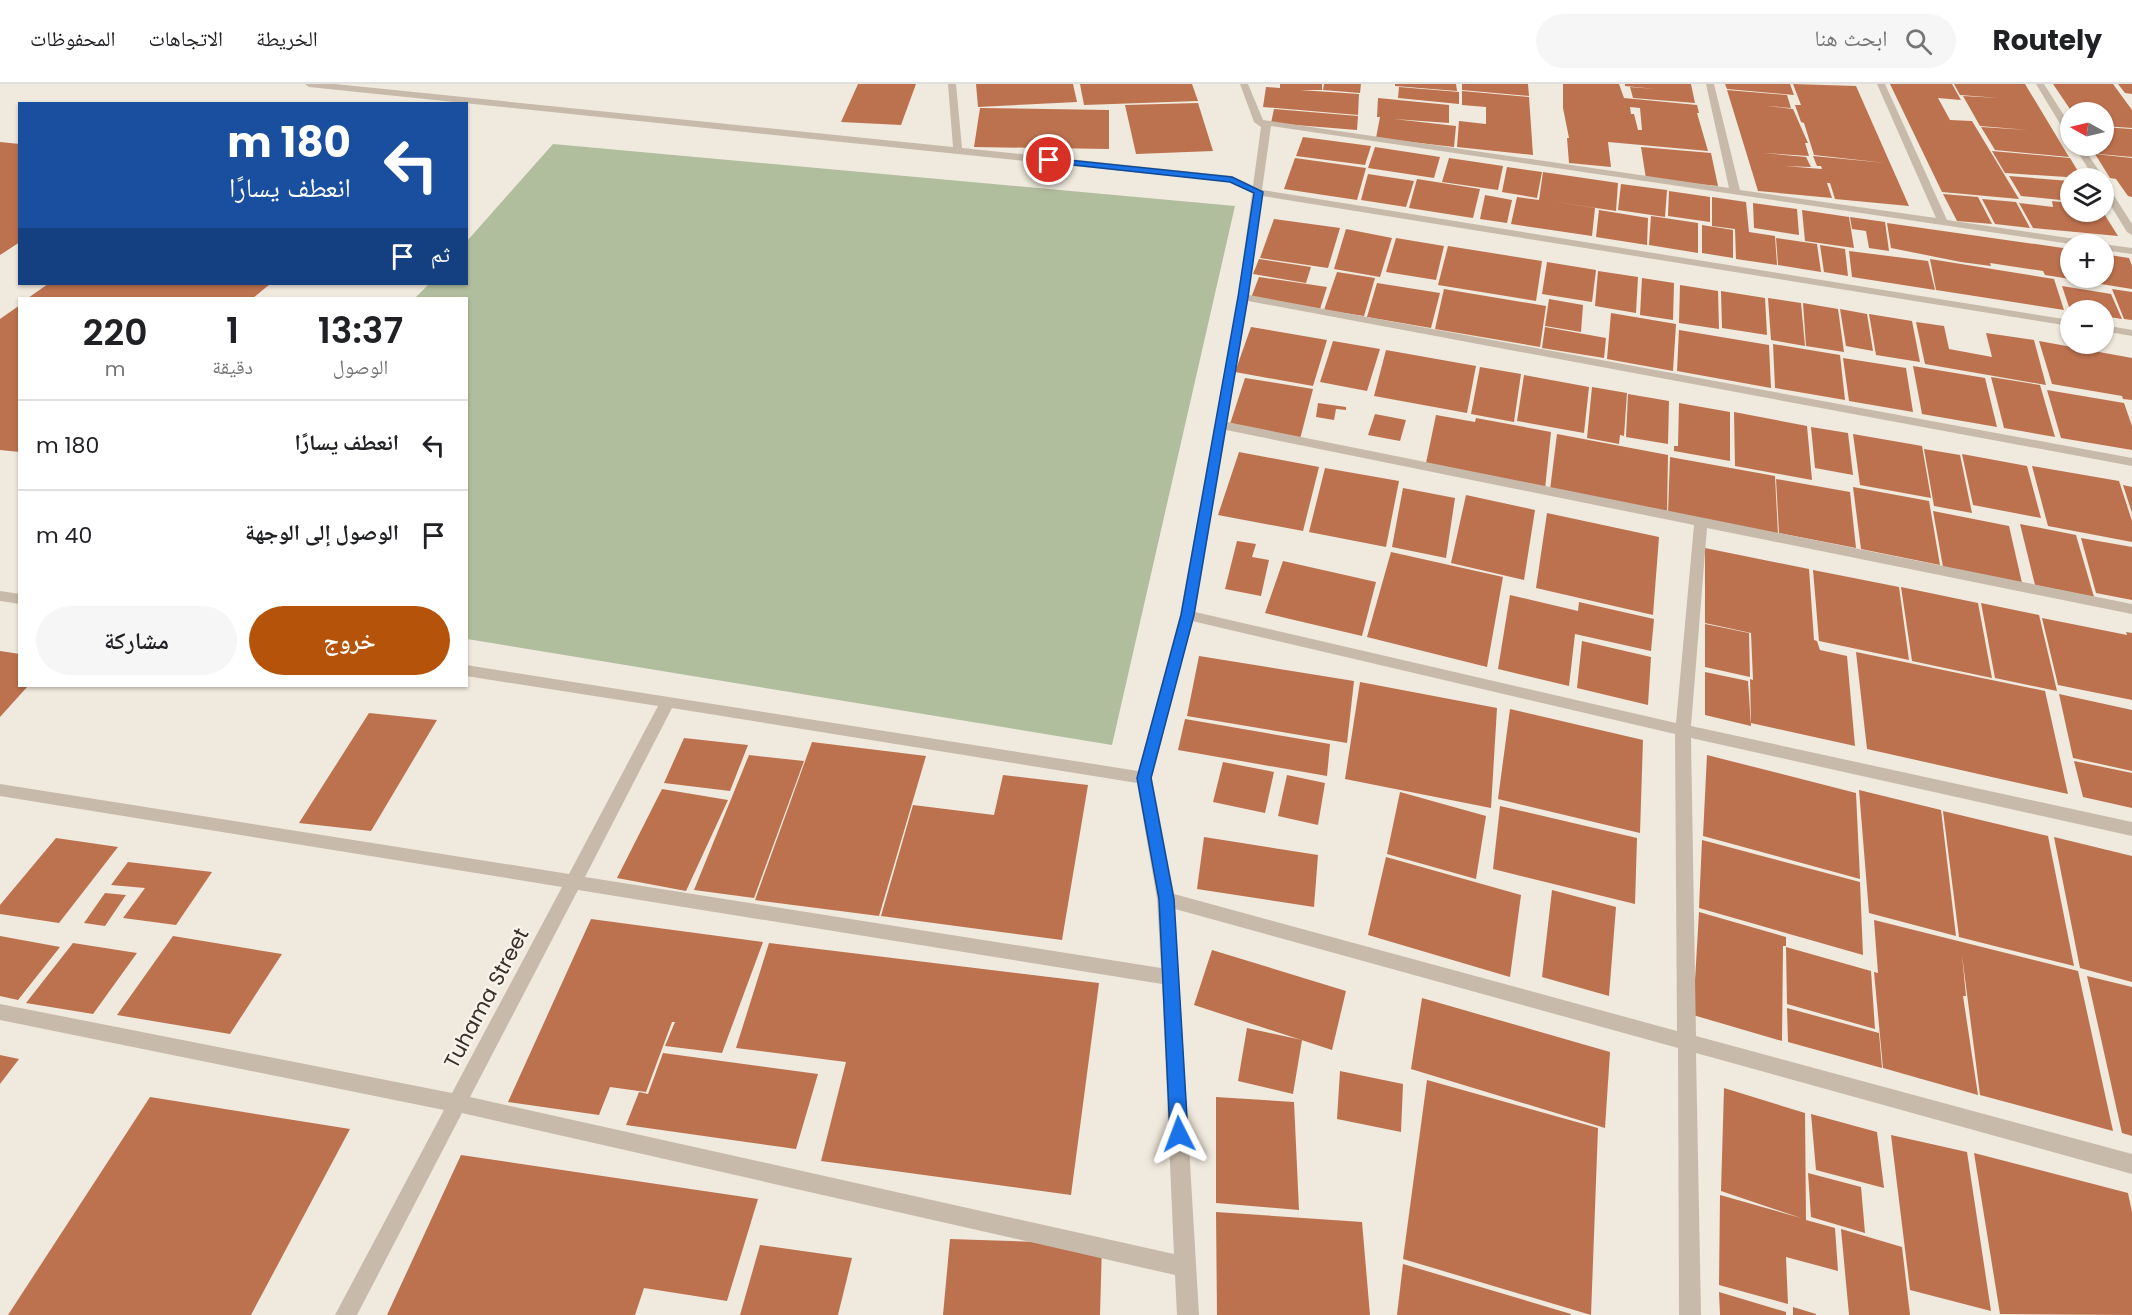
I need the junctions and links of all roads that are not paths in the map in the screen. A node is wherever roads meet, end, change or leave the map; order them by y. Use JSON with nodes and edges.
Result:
{"nodes":[{"id":1,"x":309,"y":84,"type":"edge"},
{"id":2,"x":386,"y":84,"type":"edge"},
{"id":3,"x":952,"y":84,"type":"edge"},
{"id":4,"x":1244,"y":84,"type":"edge"},
{"id":5,"x":1710,"y":84,"type":"edge"},
{"id":6,"x":1881,"y":84,"type":"edge"},
{"id":7,"x":2040,"y":84,"type":"edge"},
{"id":8,"x":374,"y":92,"type":"junction"},
{"id":9,"x":2060,"y":116,"type":"edge"},
{"id":10,"x":1259,"y":122,"type":"junction"},
{"id":11,"x":958,"y":151,"type":"junction"},
{"id":12,"x":1735,"y":191,"type":"junction"},
{"id":13,"x":1258,"y":192,"type":"junction"},
{"id":14,"x":2114,"y":203,"type":"edge"},
{"id":15,"x":1943,"y":223,"type":"junction"},
{"id":16,"x":2132,"y":232,"type":"edge"},
{"id":17,"x":2060,"y":240,"type":"edge"},
{"id":18,"x":2114,"y":249,"type":"edge"},
{"id":19,"x":2132,"y":251,"type":"edge"},
{"id":20,"x":1243,"y":297,"type":"junction"},
{"id":21,"x":2060,"y":321,"type":"edge"},
{"id":22,"x":2114,"y":330,"type":"edge"},
{"id":23,"x":2132,"y":333,"type":"edge"},
{"id":24,"x":1221,"y":425,"type":"junction"},
{"id":25,"x":2132,"y":462,"type":"edge"},
{"id":26,"x":1701,"y":522,"type":"junction"},
{"id":27,"x":0,"y":596,"type":"edge"},
{"id":28,"x":18,"y":599,"type":"edge"},
{"id":29,"x":2132,"y":609,"type":"edge"},
{"id":30,"x":1187,"y":615,"type":"junction"},
{"id":31,"x":468,"y":670,"type":"edge"},
{"id":32,"x":668,"y":703,"type":"junction"},
{"id":33,"x":1683,"y":730,"type":"junction"},
{"id":34,"x":1144,"y":778,"type":"junction"},
{"id":35,"x":0,"y":790,"type":"edge"},
{"id":36,"x":2132,"y":829,"type":"edge"},
{"id":37,"x":573,"y":881,"type":"junction"},
{"id":38,"x":1166,"y":899,"type":"junction"},
{"id":39,"x":1171,"y":978,"type":"junction"},
{"id":40,"x":0,"y":1012,"type":"edge"},
{"id":41,"x":1685,"y":1042,"type":"junction"},
{"id":42,"x":456,"y":1103,"type":"junction"},
{"id":43,"x":2132,"y":1164,"type":"edge"},
{"id":44,"x":1186,"y":1267,"type":"junction"},
{"id":45,"x":346,"y":1315,"type":"edge"},
{"id":46,"x":1188,"y":1315,"type":"edge"},
{"id":47,"x":1690,"y":1315,"type":"edge"}],
"edges":[{"from":1,"to":8,"type":"street"},
{"from":2,"to":8,"type":"street"},
{"from":3,"to":11,"type":"street"},
{"from":4,"to":10,"type":"street"},
{"from":5,"to":12,"type":"street"},
{"from":6,"to":15,"type":"street"},
{"from":7,"to":9,"type":"street"},
{"from":8,"to":11,"type":"street"},
{"from":10,"to":12,"type":"street"},
{"from":10,"to":13,"type":"street"},
{"from":11,"to":13,"type":"street"},
{"from":12,"to":15,"type":"street"},
{"from":13,"to":20,"type":"street"},
{"from":13,"to":21,"type":"street"},
{"from":14,"to":16,"type":"street"},
{"from":15,"to":17,"type":"street"},
{"from":18,"to":19,"type":"street"},
{"from":20,"to":24,"type":"street"},
{"from":20,"to":25,"type":"street"},
{"from":22,"to":23,"type":"street"},
{"from":24,"to":26,"type":"street"},
{"from":24,"to":30,"type":"street"},
{"from":26,"to":29,"type":"street"},
{"from":26,"to":33,"type":"street"},
{"from":27,"to":28,"type":"street"},
{"from":30,"to":33,"type":"street"},
{"from":30,"to":34,"type":"street"},
{"from":31,"to":32,"type":"street"},
{"from":32,"to":34,"type":"street"},
{"from":32,"to":37,"type":"street","name":"Tuhama Street"},
{"from":33,"to":36,"type":"street"},
{"from":33,"to":41,"type":"street"},
{"from":34,"to":38,"type":"street"},
{"from":35,"to":37,"type":"street"},
{"from":37,"to":39,"type":"street"},
{"from":37,"to":42,"type":"street","name":"Tuhama Street"},
{"from":38,"to":39,"type":"street"},
{"from":38,"to":41,"type":"street"},
{"from":39,"to":44,"type":"street"},
{"from":40,"to":42,"type":"street"},
{"from":41,"to":43,"type":"street"},
{"from":41,"to":47,"type":"street"},
{"from":42,"to":44,"type":"street"},
{"from":42,"to":45,"type":"street","name":"Tuhama Street"},
{"from":44,"to":46,"type":"street"}]}
